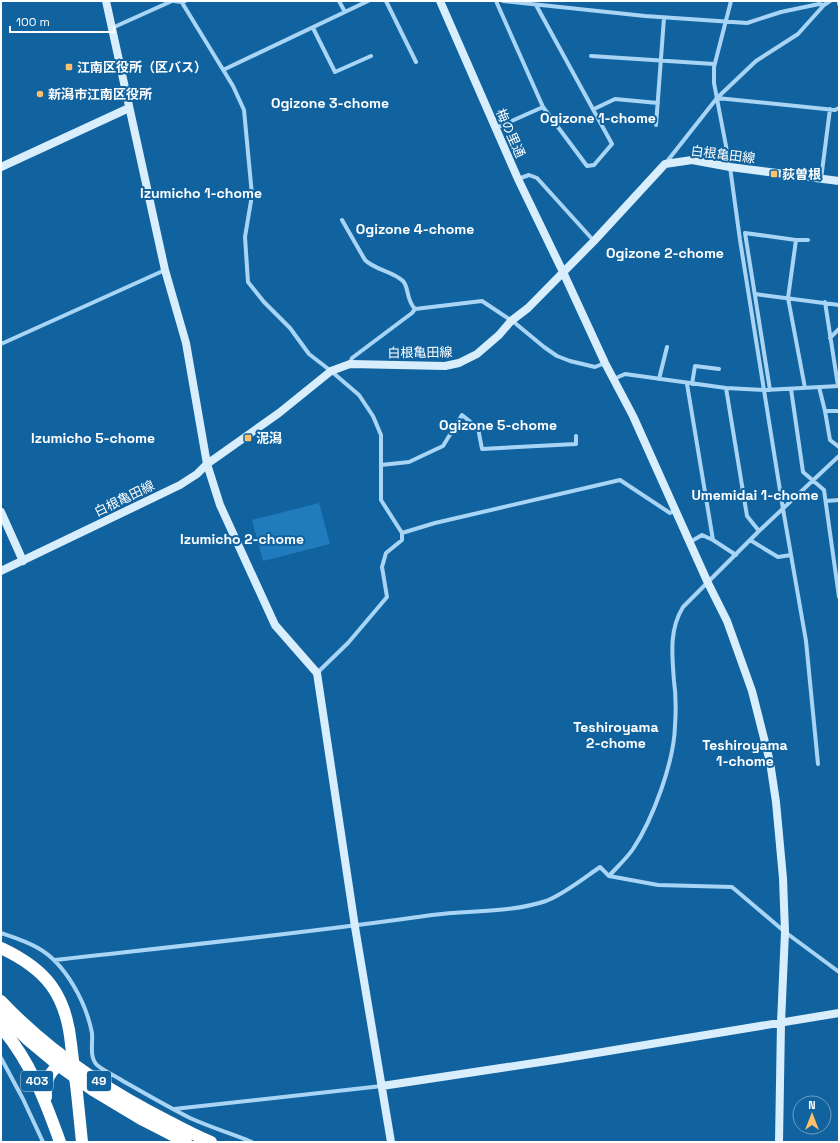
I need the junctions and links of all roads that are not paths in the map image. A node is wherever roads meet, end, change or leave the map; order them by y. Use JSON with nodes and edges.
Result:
{"nodes":[{"id":1,"x":106,"y":1,"type":"edge"},
{"id":2,"x":173,"y":1,"type":"edge"},
{"id":3,"x":182,"y":1,"type":"edge"},
{"id":4,"x":339,"y":1,"type":"edge"},
{"id":5,"x":368,"y":1,"type":"edge"},
{"id":6,"x":386,"y":1,"type":"edge"},
{"id":7,"x":440,"y":1,"type":"edge"},
{"id":8,"x":496,"y":1,"type":"edge"},
{"id":9,"x":504,"y":1,"type":"edge"},
{"id":10,"x":726,"y":1,"type":"edge"},
{"id":11,"x":731,"y":1,"type":"edge"},
{"id":12,"x":830,"y":1,"type":"edge"},
{"id":13,"x":517,"y":2,"type":"edge"},
{"id":14,"x":536,"y":5,"type":"junction"},
{"id":15,"x":824,"y":5,"type":"junction"},
{"id":16,"x":729,"y":7,"type":"junction"},
{"id":17,"x":345,"y":12,"type":"junction"},
{"id":18,"x":664,"y":18,"type":"junction"},
{"id":19,"x":725,"y":22,"type":"junction"},
{"id":20,"x":111,"y":28,"type":"junction"},
{"id":21,"x":313,"y":28,"type":"junction"},
{"id":22,"x":371,"y":56,"type":"dead end"},
{"id":23,"x":591,"y":56,"type":"dead end"},
{"id":24,"x":662,"y":61,"type":"junction"},
{"id":25,"x":416,"y":62,"type":"dead end"},
{"id":26,"x":714,"y":64,"type":"junction"},
{"id":27,"x":223,"y":70,"type":"junction"},
{"id":28,"x":718,"y":98,"type":"junction"},
{"id":29,"x":658,"y":103,"type":"junction"},
{"id":30,"x":543,"y":106,"type":"junction"},
{"id":31,"x":129,"y":108,"type":"junction"},
{"id":32,"x":839,"y":108,"type":"edge"},
{"id":33,"x":594,"y":109,"type":"junction"},
{"id":34,"x":830,"y":109,"type":"junction"},
{"id":35,"x":656,"y":125,"type":"dead end"},
{"id":36,"x":496,"y":128,"type":"junction"},
{"id":37,"x":665,"y":164,"type":"junction"},
{"id":38,"x":1,"y":167,"type":"edge"},
{"id":39,"x":730,"y":167,"type":"junction"},
{"id":40,"x":518,"y":178,"type":"junction"},
{"id":41,"x":821,"y":179,"type":"junction"},
{"id":42,"x":839,"y":181,"type":"edge"},
{"id":43,"x":342,"y":220,"type":"dead end"},
{"id":44,"x":796,"y":240,"type":"junction"},
{"id":45,"x":808,"y":240,"type":"dead end"},
{"id":46,"x":594,"y":241,"type":"junction"},
{"id":47,"x":165,"y":270,"type":"junction"},
{"id":48,"x":563,"y":272,"type":"junction"},
{"id":49,"x":755,"y":294,"type":"junction"},
{"id":50,"x":788,"y":298,"type":"junction"},
{"id":51,"x":825,"y":302,"type":"junction"},
{"id":52,"x":839,"y":304,"type":"edge"},
{"id":53,"x":415,"y":309,"type":"junction"},
{"id":54,"x":511,"y":321,"type":"junction"},
{"id":55,"x":839,"y":329,"type":"edge"},
{"id":56,"x":830,"y":338,"type":"junction"},
{"id":57,"x":1,"y":344,"type":"edge"},
{"id":58,"x":667,"y":347,"type":"dead end"},
{"id":59,"x":605,"y":363,"type":"junction"},
{"id":60,"x":350,"y":364,"type":"junction"},
{"id":61,"x":719,"y":369,"type":"dead end"},
{"id":62,"x":332,"y":371,"type":"junction"},
{"id":63,"x":659,"y":379,"type":"junction"},
{"id":64,"x":613,"y":380,"type":"junction"},
{"id":65,"x":686,"y":384,"type":"junction"},
{"id":66,"x":692,"y":384,"type":"junction"},
{"id":67,"x":838,"y":386,"type":"edge"},
{"id":68,"x":819,"y":387,"type":"junction"},
{"id":69,"x":726,"y":388,"type":"junction"},
{"id":70,"x":805,"y":388,"type":"junction"},
{"id":71,"x":791,"y":389,"type":"junction"},
{"id":72,"x":765,"y":390,"type":"junction"},
{"id":73,"x":770,"y":390,"type":"junction"},
{"id":74,"x":825,"y":411,"type":"junction"},
{"id":75,"x":839,"y":411,"type":"edge"},
{"id":76,"x":576,"y":436,"type":"dead end"},
{"id":77,"x":839,"y":447,"type":"edge"},
{"id":78,"x":839,"y":456,"type":"edge"},
{"id":79,"x":207,"y":464,"type":"junction"},
{"id":80,"x":381,"y":465,"type":"junction"},
{"id":81,"x":814,"y":480,"type":"junction"},
{"id":82,"x":839,"y":500,"type":"edge"},
{"id":83,"x":826,"y":501,"type":"junction"},
{"id":84,"x":783,"y":509,"type":"junction"},
{"id":85,"x":676,"y":511,"type":"junction"},
{"id":86,"x":1,"y":512,"type":"edge"},
{"id":87,"x":759,"y":530,"type":"junction"},
{"id":88,"x":402,"y":533,"type":"junction"},
{"id":89,"x":713,"y":540,"type":"junction"},
{"id":90,"x":750,"y":540,"type":"junction"},
{"id":91,"x":690,"y":542,"type":"junction"},
{"id":92,"x":736,"y":555,"type":"junction"},
{"id":93,"x":791,"y":556,"type":"junction"},
{"id":94,"x":23,"y":561,"type":"junction"},
{"id":95,"x":1,"y":571,"type":"edge"},
{"id":96,"x":708,"y":583,"type":"junction"},
{"id":97,"x":839,"y":597,"type":"edge"},
{"id":98,"x":317,"y":672,"type":"junction"},
{"id":99,"x":818,"y":764,"type":"dead end"},
{"id":100,"x":609,"y":876,"type":"junction"},
{"id":101,"x":355,"y":927,"type":"junction"},
{"id":102,"x":785,"y":932,"type":"junction"},
{"id":103,"x":1,"y":933,"type":"edge"},
{"id":104,"x":1,"y":948,"type":"edge"},
{"id":105,"x":54,"y":960,"type":"junction"},
{"id":106,"x":839,"y":972,"type":"edge"},
{"id":107,"x":1,"y":1001,"type":"edge"},
{"id":108,"x":1,"y":1013,"type":"edge"},
{"id":109,"x":839,"y":1013,"type":"edge"},
{"id":110,"x":781,"y":1023,"type":"junction"},
{"id":111,"x":1,"y":1027,"type":"edge"},
{"id":112,"x":1,"y":1058,"type":"edge"},
{"id":113,"x":71,"y":1062,"type":"junction"},
{"id":114,"x":58,"y":1065,"type":"junction"},
{"id":115,"x":382,"y":1086,"type":"junction"},
{"id":116,"x":47,"y":1104,"type":"junction"},
{"id":117,"x":174,"y":1109,"type":"junction"},
{"id":118,"x":43,"y":1142,"type":"edge"},
{"id":119,"x":60,"y":1142,"type":"edge"},
{"id":120,"x":82,"y":1142,"type":"edge"},
{"id":121,"x":186,"y":1142,"type":"edge"},
{"id":122,"x":211,"y":1142,"type":"edge"},
{"id":123,"x":252,"y":1142,"type":"edge"},
{"id":124,"x":391,"y":1142,"type":"edge"},
{"id":125,"x":779,"y":1142,"type":"edge"}],
"edges":[{"from":1,"to":20,"type":"street"},
{"from":2,"to":3,"type":"street"},
{"from":2,"to":20,"type":"street"},
{"from":3,"to":27,"type":"street"},
{"from":4,"to":17,"type":"street"},
{"from":5,"to":17,"type":"street"},
{"from":6,"to":25,"type":"street"},
{"from":7,"to":36,"type":"street","name":"梅の里通"},
{"from":8,"to":30,"type":"street"},
{"from":9,"to":13,"type":"street"},
{"from":10,"to":16,"type":"street"},
{"from":11,"to":16,"type":"street"},
{"from":12,"to":15,"type":"street"},
{"from":13,"to":14,"type":"street"},
{"from":14,"to":18,"type":"street"},
{"from":14,"to":33,"type":"street"},
{"from":15,"to":19,"type":"street"},
{"from":15,"to":28,"type":"street"},
{"from":16,"to":19,"type":"street"},
{"from":17,"to":21,"type":"street"},
{"from":18,"to":19,"type":"street"},
{"from":18,"to":24,"type":"street"},
{"from":19,"to":26,"type":"street"},
{"from":20,"to":31,"type":"street"},
{"from":21,"to":22,"type":"street"},
{"from":21,"to":27,"type":"street"},
{"from":23,"to":24,"type":"street"},
{"from":24,"to":26,"type":"street"},
{"from":24,"to":29,"type":"street"},
{"from":26,"to":28,"type":"street"},
{"from":27,"to":62,"type":"street"},
{"from":28,"to":34,"type":"street"},
{"from":28,"to":37,"type":"street"},
{"from":28,"to":39,"type":"street"},
{"from":29,"to":33,"type":"street"},
{"from":29,"to":35,"type":"street"},
{"from":30,"to":33,"type":"street"},
{"from":30,"to":36,"type":"street"},
{"from":31,"to":38,"type":"street"},
{"from":31,"to":47,"type":"street"},
{"from":32,"to":34,"type":"street"},
{"from":34,"to":41,"type":"street"},
{"from":36,"to":40,"type":"street","name":"梅の里通"},
{"from":37,"to":39,"type":"street","name":"白根亀田線"},
{"from":37,"to":46,"type":"street","name":"白根亀田線"},
{"from":39,"to":41,"type":"street","name":"白根亀田線"},
{"from":39,"to":72,"type":"street"},
{"from":40,"to":46,"type":"street"},
{"from":40,"to":48,"type":"street","name":"梅の里通"},
{"from":41,"to":42,"type":"street","name":"白根亀田線"},
{"from":43,"to":53,"type":"street"},
{"from":44,"to":45,"type":"street"},
{"from":44,"to":49,"type":"street"},
{"from":44,"to":50,"type":"street"},
{"from":46,"to":48,"type":"street","name":"白根亀田線"},
{"from":47,"to":57,"type":"street"},
{"from":47,"to":79,"type":"street"},
{"from":48,"to":54,"type":"street","name":"白根亀田線"},
{"from":48,"to":59,"type":"street","name":"梅の里通"},
{"from":49,"to":50,"type":"street"},
{"from":49,"to":73,"type":"street"},
{"from":50,"to":51,"type":"street"},
{"from":50,"to":70,"type":"street"},
{"from":51,"to":52,"type":"street"},
{"from":51,"to":56,"type":"street"},
{"from":53,"to":54,"type":"street"},
{"from":53,"to":60,"type":"street"},
{"from":54,"to":59,"type":"street"},
{"from":54,"to":60,"type":"street","name":"白根亀田線"},
{"from":55,"to":56,"type":"street"},
{"from":56,"to":67,"type":"street"},
{"from":58,"to":63,"type":"street"},
{"from":59,"to":64,"type":"street","name":"梅の里通"},
{"from":60,"to":62,"type":"street","name":"白根亀田線"},
{"from":61,"to":66,"type":"street"},
{"from":62,"to":79,"type":"street","name":"白根亀田線"},
{"from":62,"to":80,"type":"street"},
{"from":63,"to":64,"type":"street"},
{"from":63,"to":65,"type":"street"},
{"from":64,"to":85,"type":"street","name":"梅の里通"},
{"from":65,"to":66,"type":"street"},
{"from":65,"to":89,"type":"street"},
{"from":66,"to":69,"type":"street"},
{"from":67,"to":68,"type":"street"},
{"from":68,"to":70,"type":"street"},
{"from":68,"to":74,"type":"street"},
{"from":69,"to":72,"type":"street"},
{"from":69,"to":87,"type":"street"},
{"from":70,"to":71,"type":"street"},
{"from":71,"to":73,"type":"street"},
{"from":71,"to":81,"type":"street"},
{"from":72,"to":73,"type":"street"},
{"from":72,"to":84,"type":"street"},
{"from":74,"to":75,"type":"street"},
{"from":74,"to":77,"type":"street"},
{"from":76,"to":80,"type":"street"},
{"from":78,"to":81,"type":"street"},
{"from":79,"to":94,"type":"street","name":"白根亀田線"},
{"from":79,"to":98,"type":"street"},
{"from":80,"to":88,"type":"street"},
{"from":81,"to":83,"type":"street"},
{"from":81,"to":84,"type":"street"},
{"from":82,"to":83,"type":"street"},
{"from":83,"to":97,"type":"street"},
{"from":84,"to":87,"type":"street"},
{"from":84,"to":93,"type":"street"},
{"from":85,"to":88,"type":"street"},
{"from":85,"to":91,"type":"street","name":"梅の里通"},
{"from":86,"to":94,"type":"street"},
{"from":87,"to":90,"type":"street"},
{"from":88,"to":98,"type":"street"},
{"from":89,"to":91,"type":"street"},
{"from":89,"to":92,"type":"street"},
{"from":90,"to":92,"type":"street"},
{"from":90,"to":93,"type":"street"},
{"from":91,"to":96,"type":"street","name":"梅の里通"},
{"from":92,"to":96,"type":"street"},
{"from":93,"to":99,"type":"street"},
{"from":94,"to":95,"type":"street","name":"白根亀田線"},
{"from":96,"to":100,"type":"street"},
{"from":96,"to":102,"type":"street","name":"梅の里通"},
{"from":98,"to":101,"type":"street"},
{"from":100,"to":101,"type":"street"},
{"from":100,"to":102,"type":"street"},
{"from":101,"to":105,"type":"street"},
{"from":101,"to":115,"type":"street"},
{"from":102,"to":106,"type":"street"},
{"from":102,"to":110,"type":"street","name":"梅の里通"},
{"from":103,"to":105,"type":"street"},
{"from":104,"to":120,"type":"highway","bridge":true},
{"from":105,"to":117,"type":"street"},
{"from":107,"to":113,"type":"highway","number":"49"},
{"from":108,"to":114,"type":"highway","number":"49"},
{"from":109,"to":110,"type":"street"},
{"from":110,"to":115,"type":"street"},
{"from":110,"to":125,"type":"street","name":"梅の里通"},
{"from":111,"to":116,"type":"highway","number":"403"},
{"from":112,"to":118,"type":"street"},
{"from":113,"to":114,"type":"highway"},
{"from":113,"to":122,"type":"highway","number":"49"},
{"from":114,"to":116,"type":"highway"},
{"from":114,"to":121,"type":"highway","number":"49"},
{"from":115,"to":117,"type":"street"},
{"from":115,"to":124,"type":"street"},
{"from":116,"to":119,"type":"highway","number":"403"},
{"from":117,"to":123,"type":"street"}]}
